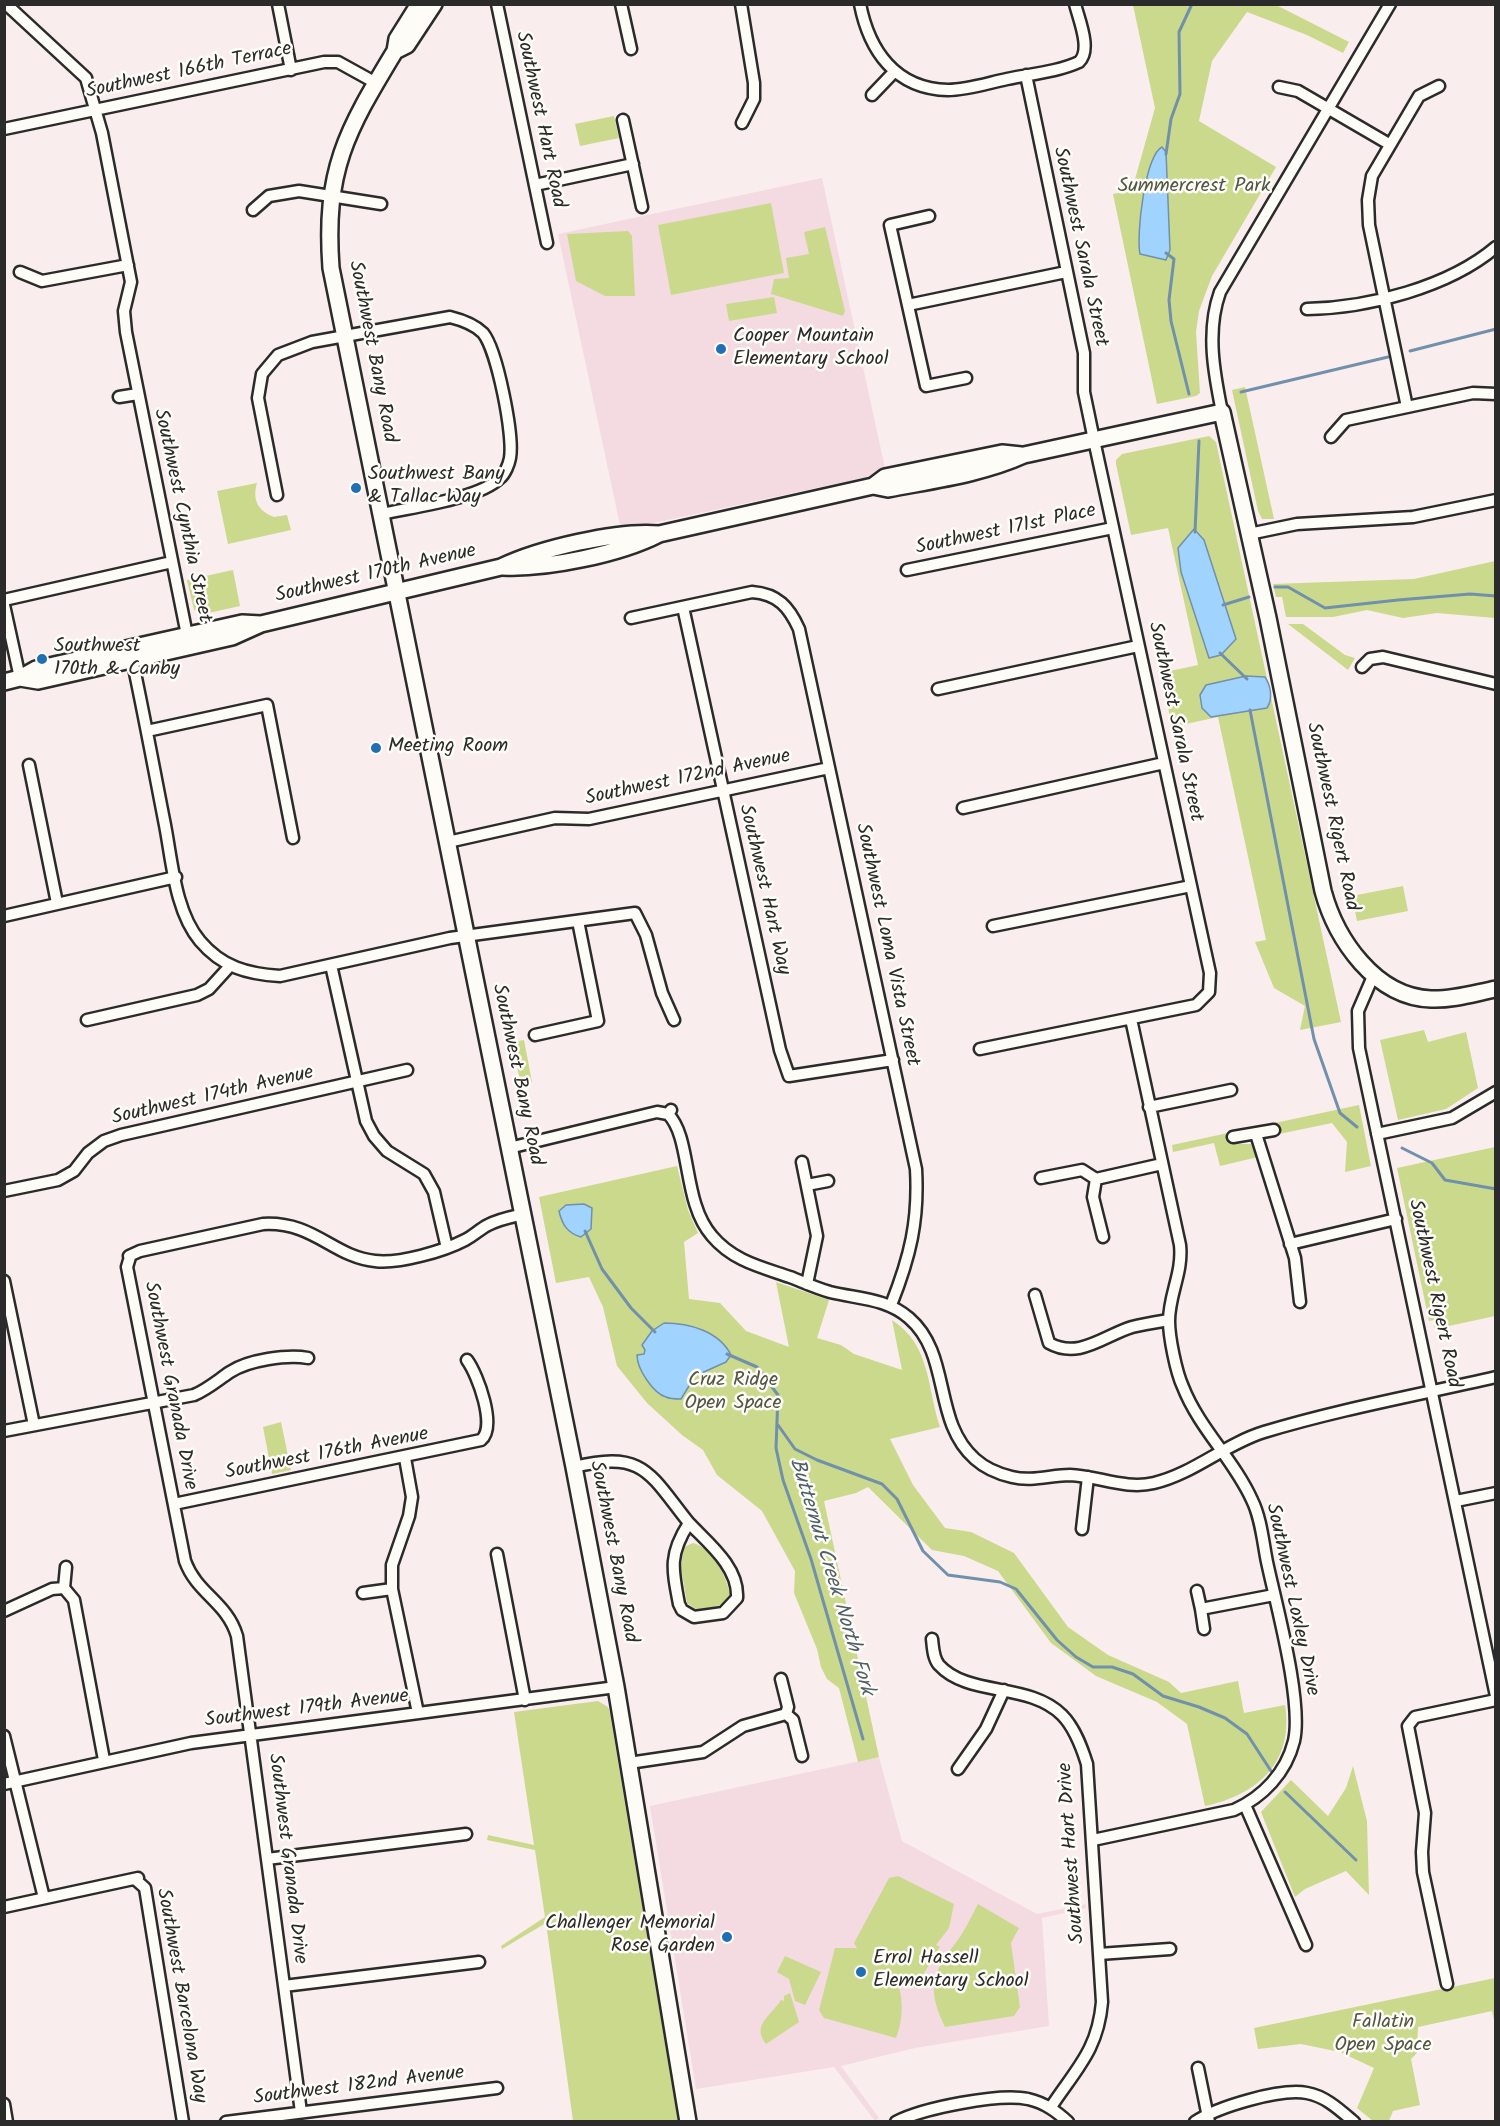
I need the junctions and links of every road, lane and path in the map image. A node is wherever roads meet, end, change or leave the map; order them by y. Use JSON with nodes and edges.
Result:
{"nodes":[{"id":1,"x":6,"y":4,"type":"edge"},
{"id":2,"x":278,"y":4,"type":"edge"},
{"id":3,"x":419,"y":4,"type":"edge"},
{"id":4,"x":434,"y":4,"type":"edge"},
{"id":5,"x":497,"y":4,"type":"edge"},
{"id":6,"x":621,"y":4,"type":"edge"},
{"id":7,"x":741,"y":4,"type":"edge"},
{"id":8,"x":860,"y":4,"type":"edge"},
{"id":9,"x":1075,"y":4,"type":"edge"},
{"id":10,"x":1390,"y":4,"type":"edge"},
{"id":11,"x":631,"y":49,"type":"dead end"},
{"id":12,"x":395,"y":51,"type":"junction"},
{"id":13,"x":291,"y":70,"type":"junction"},
{"id":14,"x":894,"y":72,"type":"junction"},
{"id":15,"x":1026,"y":75,"type":"junction"},
{"id":16,"x":376,"y":83,"type":"junction"},
{"id":17,"x":1439,"y":86,"type":"dead end"},
{"id":18,"x":1279,"y":87,"type":"dead end"},
{"id":19,"x":872,"y":95,"type":"dead end"},
{"id":20,"x":1328,"y":109,"type":"junction"},
{"id":21,"x":97,"y":110,"type":"junction"},
{"id":22,"x":623,"y":120,"type":"dead end"},
{"id":23,"x":742,"y":123,"type":"dead end"},
{"id":24,"x":4,"y":129,"type":"edge"},
{"id":25,"x":1389,"y":144,"type":"junction"},
{"id":26,"x":633,"y":164,"type":"junction"},
{"id":27,"x":535,"y":185,"type":"junction"},
{"id":28,"x":331,"y":195,"type":"junction"},
{"id":29,"x":381,"y":204,"type":"dead end"},
{"id":30,"x":642,"y":207,"type":"dead end"},
{"id":31,"x":253,"y":210,"type":"dead end"},
{"id":32,"x":928,"y":216,"type":"dead end"},
{"id":33,"x":547,"y":243,"type":"dead end"},
{"id":34,"x":1496,"y":247,"type":"edge"},
{"id":35,"x":128,"y":265,"type":"junction"},
{"id":36,"x":20,"y":272,"type":"dead end"},
{"id":37,"x":1066,"y":272,"type":"junction"},
{"id":38,"x":1384,"y":297,"type":"junction"},
{"id":39,"x":908,"y":305,"type":"junction"},
{"id":40,"x":1307,"y":309,"type":"dead end"},
{"id":41,"x":345,"y":337,"type":"junction"},
{"id":42,"x":966,"y":378,"type":"dead end"},
{"id":43,"x":138,"y":394,"type":"junction"},
{"id":44,"x":1496,"y":394,"type":"edge"},
{"id":45,"x":118,"y":398,"type":"dead end"},
{"id":46,"x":1407,"y":407,"type":"junction"},
{"id":47,"x":1222,"y":412,"type":"junction"},
{"id":48,"x":1331,"y":437,"type":"dead end"},
{"id":49,"x":1094,"y":440,"type":"junction"},
{"id":50,"x":277,"y":495,"type":"dead end"},
{"id":51,"x":1496,"y":500,"type":"edge"},
{"id":52,"x":382,"y":514,"type":"junction"},
{"id":53,"x":1113,"y":528,"type":"junction"},
{"id":54,"x":1249,"y":534,"type":"junction"},
{"id":55,"x":172,"y":562,"type":"junction"},
{"id":56,"x":907,"y":570,"type":"dead end"},
{"id":57,"x":398,"y":591,"type":"junction"},
{"id":58,"x":4,"y":600,"type":"edge"},
{"id":59,"x":4,"y":605,"type":"edge"},
{"id":60,"x":683,"y":607,"type":"junction"},
{"id":61,"x":631,"y":618,"type":"dead end"},
{"id":62,"x":189,"y":640,"type":"junction"},
{"id":63,"x":1138,"y":646,"type":"junction"},
{"id":64,"x":131,"y":654,"type":"junction"},
{"id":65,"x":1362,"y":668,"type":"dead end"},
{"id":66,"x":20,"y":678,"type":"junction"},
{"id":67,"x":4,"y":682,"type":"edge"},
{"id":68,"x":1496,"y":684,"type":"edge"},
{"id":69,"x":938,"y":689,"type":"dead end"},
{"id":70,"x":147,"y":731,"type":"junction"},
{"id":71,"x":1164,"y":763,"type":"junction"},
{"id":72,"x":29,"y":765,"type":"dead end"},
{"id":73,"x":830,"y":768,"type":"junction"},
{"id":74,"x":722,"y":790,"type":"junction"},
{"id":75,"x":963,"y":808,"type":"dead end"},
{"id":76,"x":293,"y":838,"type":"dead end"},
{"id":77,"x":448,"y":842,"type":"junction"},
{"id":78,"x":176,"y":877,"type":"junction"},
{"id":79,"x":1191,"y":885,"type":"junction"},
{"id":80,"x":57,"y":903,"type":"junction"},
{"id":81,"x":4,"y":916,"type":"edge"},
{"id":82,"x":578,"y":921,"type":"junction"},
{"id":83,"x":993,"y":926,"type":"dead end"},
{"id":84,"x":466,"y":936,"type":"junction"},
{"id":85,"x":331,"y":965,"type":"junction"},
{"id":86,"x":229,"y":967,"type":"junction"},
{"id":87,"x":1374,"y":974,"type":"junction"},
{"id":88,"x":1496,"y":989,"type":"edge"},
{"id":89,"x":1131,"y":1019,"type":"junction"},
{"id":90,"x":87,"y":1020,"type":"dead end"},
{"id":91,"x":674,"y":1020,"type":"dead end"},
{"id":92,"x":535,"y":1035,"type":"dead end"},
{"id":93,"x":980,"y":1049,"type":"dead end"},
{"id":94,"x":893,"y":1060,"type":"junction"},
{"id":95,"x":407,"y":1070,"type":"dead end"},
{"id":96,"x":357,"y":1083,"type":"junction"},
{"id":97,"x":1231,"y":1090,"type":"dead end"},
{"id":98,"x":1496,"y":1092,"type":"edge"},
{"id":99,"x":1149,"y":1107,"type":"junction"},
{"id":100,"x":1274,"y":1130,"type":"dead end"},
{"id":101,"x":1256,"y":1134,"type":"junction"},
{"id":102,"x":1377,"y":1134,"type":"junction"},
{"id":103,"x":1233,"y":1137,"type":"dead end"},
{"id":104,"x":509,"y":1148,"type":"junction"},
{"id":105,"x":802,"y":1162,"type":"dead end"},
{"id":106,"x":1162,"y":1164,"type":"junction"},
{"id":107,"x":1041,"y":1178,"type":"dead end"},
{"id":108,"x":1096,"y":1179,"type":"junction"},
{"id":109,"x":828,"y":1181,"type":"dead end"},
{"id":110,"x":807,"y":1185,"type":"junction"},
{"id":111,"x":4,"y":1191,"type":"edge"},
{"id":112,"x":524,"y":1214,"type":"junction"},
{"id":113,"x":1396,"y":1219,"type":"junction"},
{"id":114,"x":1103,"y":1237,"type":"dead end"},
{"id":115,"x":1290,"y":1244,"type":"junction"},
{"id":116,"x":447,"y":1248,"type":"junction"},
{"id":117,"x":807,"y":1284,"type":"junction"},
{"id":118,"x":5,"y":1285,"type":"edge"},
{"id":119,"x":1035,"y":1295,"type":"dead end"},
{"id":120,"x":1300,"y":1302,"type":"dead end"},
{"id":121,"x":891,"y":1305,"type":"junction"},
{"id":122,"x":1169,"y":1320,"type":"junction"},
{"id":123,"x":308,"y":1358,"type":"dead end"},
{"id":124,"x":467,"y":1360,"type":"dead end"},
{"id":125,"x":1496,"y":1377,"type":"edge"},
{"id":126,"x":1433,"y":1391,"type":"junction"},
{"id":127,"x":154,"y":1402,"type":"junction"},
{"id":128,"x":34,"y":1425,"type":"junction"},
{"id":129,"x":4,"y":1431,"type":"edge"},
{"id":130,"x":1222,"y":1451,"type":"junction"},
{"id":131,"x":405,"y":1458,"type":"junction"},
{"id":132,"x":574,"y":1467,"type":"junction"},
{"id":133,"x":1088,"y":1477,"type":"junction"},
{"id":134,"x":1496,"y":1493,"type":"edge"},
{"id":135,"x":1456,"y":1501,"type":"junction"},
{"id":136,"x":174,"y":1504,"type":"junction"},
{"id":137,"x":689,"y":1523,"type":"junction"},
{"id":138,"x":1082,"y":1529,"type":"dead end"},
{"id":139,"x":497,"y":1554,"type":"dead end"},
{"id":140,"x":66,"y":1567,"type":"dead end"},
{"id":141,"x":64,"y":1588,"type":"junction"},
{"id":142,"x":392,"y":1589,"type":"junction"},
{"id":143,"x":1197,"y":1591,"type":"dead end"},
{"id":144,"x":363,"y":1593,"type":"dead end"},
{"id":145,"x":1274,"y":1595,"type":"junction"},
{"id":146,"x":1201,"y":1609,"type":"junction"},
{"id":147,"x":4,"y":1611,"type":"edge"},
{"id":148,"x":1204,"y":1629,"type":"dead end"},
{"id":149,"x":932,"y":1638,"type":"dead end"},
{"id":150,"x":782,"y":1679,"type":"dead end"},
{"id":151,"x":616,"y":1687,"type":"junction"},
{"id":152,"x":1004,"y":1690,"type":"junction"},
{"id":153,"x":1496,"y":1698,"type":"edge"},
{"id":154,"x":525,"y":1700,"type":"junction"},
{"id":155,"x":418,"y":1713,"type":"junction"},
{"id":156,"x":786,"y":1714,"type":"junction"},
{"id":157,"x":252,"y":1735,"type":"junction"},
{"id":158,"x":4,"y":1736,"type":"edge"},
{"id":159,"x":802,"y":1756,"type":"dead end"},
{"id":160,"x":104,"y":1760,"type":"junction"},
{"id":161,"x":629,"y":1763,"type":"junction"},
{"id":162,"x":958,"y":1769,"type":"dead end"},
{"id":163,"x":10,"y":1783,"type":"edge"},
{"id":164,"x":1245,"y":1805,"type":"junction"},
{"id":165,"x":466,"y":1834,"type":"dead end"},
{"id":166,"x":1093,"y":1840,"type":"junction"},
{"id":167,"x":267,"y":1859,"type":"junction"},
{"id":168,"x":44,"y":1898,"type":"junction"},
{"id":169,"x":4,"y":1907,"type":"edge"},
{"id":170,"x":1306,"y":1945,"type":"dead end"},
{"id":171,"x":1170,"y":1948,"type":"dead end"},
{"id":172,"x":1441,"y":1953,"type":"junction"},
{"id":173,"x":1099,"y":1954,"type":"junction"},
{"id":174,"x":1428,"y":1955,"type":"dead end"},
{"id":175,"x":479,"y":1962,"type":"dead end"},
{"id":176,"x":1447,"y":1984,"type":"dead end"},
{"id":177,"x":284,"y":1986,"type":"junction"},
{"id":178,"x":1198,"y":2068,"type":"dead end"},
{"id":179,"x":496,"y":2088,"type":"dead end"},
{"id":180,"x":4,"y":2104,"type":"edge"},
{"id":181,"x":1052,"y":2107,"type":"junction"},
{"id":182,"x":301,"y":2112,"type":"junction"},
{"id":183,"x":1208,"y":2117,"type":"edge"},
{"id":184,"x":7,"y":2121,"type":"edge"},
{"id":185,"x":183,"y":2121,"type":"edge"},
{"id":186,"x":226,"y":2121,"type":"edge"},
{"id":187,"x":688,"y":2121,"type":"edge"},
{"id":188,"x":896,"y":2121,"type":"edge"},
{"id":189,"x":1068,"y":2121,"type":"edge"},
{"id":190,"x":1195,"y":2121,"type":"edge"},
{"id":191,"x":1354,"y":2121,"type":"edge"}],
"edges":[{"from":1,"to":21,"type":"street","name":"Southwest Cynthia Street"},
{"from":2,"to":13,"type":"street"},
{"from":3,"to":12,"type":"main road","name":"Southwest Bany Road"},
{"from":4,"to":12,"type":"main road","name":"Southwest Bany Road"},
{"from":5,"to":27,"type":"street","name":"Southwest Hart Road"},
{"from":6,"to":11,"type":"street"},
{"from":7,"to":23,"type":"street"},
{"from":8,"to":14,"type":"street"},
{"from":9,"to":15,"type":"street"},
{"from":10,"to":20,"type":"street","name":"Southwest Rigert Road"},
{"from":12,"to":16,"type":"main road","name":"Southwest Bany Road"},
{"from":13,"to":16,"type":"street","name":"Southwest 166th Terrace"},
{"from":13,"to":21,"type":"street","name":"Southwest 166th Terrace"},
{"from":14,"to":15,"type":"street"},
{"from":14,"to":19,"type":"street"},
{"from":15,"to":37,"type":"street","name":"Southwest Sarala Street"},
{"from":16,"to":28,"type":"main road","name":"Southwest Bany Road"},
{"from":17,"to":25,"type":"street"},
{"from":18,"to":20,"type":"street"},
{"from":20,"to":25,"type":"street"},
{"from":20,"to":47,"type":"street","name":"Southwest Rigert Road"},
{"from":21,"to":24,"type":"street","name":"Southwest 166th Terrace"},
{"from":21,"to":35,"type":"street","name":"Southwest Cynthia Street"},
{"from":22,"to":26,"type":"street"},
{"from":25,"to":38,"type":"street"},
{"from":26,"to":27,"type":"street"},
{"from":26,"to":30,"type":"street"},
{"from":27,"to":33,"type":"street","name":"Southwest Hart Road"},
{"from":28,"to":29,"type":"street"},
{"from":28,"to":31,"type":"street"},
{"from":28,"to":41,"type":"main road","name":"Southwest Bany Road"},
{"from":32,"to":39,"type":"street"},
{"from":34,"to":38,"type":"street"},
{"from":35,"to":36,"type":"street"},
{"from":35,"to":43,"type":"street","name":"Southwest Cynthia Street"},
{"from":37,"to":39,"type":"street"},
{"from":37,"to":49,"type":"street","name":"Southwest Sarala Street"},
{"from":38,"to":40,"type":"street"},
{"from":38,"to":46,"type":"street"},
{"from":39,"to":42,"type":"street"},
{"from":41,"to":50,"type":"street"},
{"from":41,"to":52,"type":"main road","name":"Southwest Bany Road"},
{"from":41,"to":52,"type":"street"},
{"from":43,"to":45,"type":"street","name":"Southwest Cynthia Street"},
{"from":43,"to":55,"type":"street","name":"Southwest Cynthia Street"},
{"from":44,"to":46,"type":"street"},
{"from":46,"to":48,"type":"street"},
{"from":47,"to":49,"type":"main road","name":"Southwest 170th Avenue"},
{"from":47,"to":54,"type":"main road","name":"Southwest Rigert Road"},
{"from":49,"to":53,"type":"street","name":"Southwest Sarala Street"},
{"from":49,"to":57,"type":"main road","name":"Southwest 170th Avenue"},
{"from":51,"to":54,"type":"street"},
{"from":52,"to":57,"type":"main road","name":"Southwest Bany Road"},
{"from":53,"to":56,"type":"street","name":"Southwest 171st Place"},
{"from":53,"to":63,"type":"street","name":"Southwest Sarala Street"},
{"from":54,"to":87,"type":"main road","name":"Southwest Rigert Road"},
{"from":55,"to":58,"type":"street"},
{"from":55,"to":62,"type":"street","name":"Southwest Cynthia Street"},
{"from":57,"to":62,"type":"main road","name":"Southwest 170th Avenue"},
{"from":57,"to":77,"type":"main road","name":"Southwest Bany Road"},
{"from":59,"to":66,"type":"street"},
{"from":60,"to":61,"type":"street"},
{"from":60,"to":73,"type":"street","name":"Southwest Loma Vista Street"},
{"from":60,"to":74,"type":"street","name":"Southwest Hart Way"},
{"from":62,"to":64,"type":"main road","name":"Southwest 170th Avenue"},
{"from":63,"to":69,"type":"street"},
{"from":63,"to":71,"type":"street","name":"Southwest Sarala Street"},
{"from":64,"to":66,"type":"main road","name":"Southwest 170th Avenue"},
{"from":64,"to":70,"type":"street"},
{"from":65,"to":68,"type":"street"},
{"from":66,"to":67,"type":"main road","name":"Southwest 170th Avenue"},
{"from":70,"to":76,"type":"street"},
{"from":70,"to":78,"type":"street"},
{"from":71,"to":75,"type":"street"},
{"from":71,"to":79,"type":"street","name":"Southwest Sarala Street"},
{"from":72,"to":80,"type":"street"},
{"from":73,"to":74,"type":"street","name":"Southwest 172nd Avenue"},
{"from":73,"to":94,"type":"street","name":"Southwest Loma Vista Street"},
{"from":74,"to":77,"type":"street","name":"Southwest 172nd Avenue"},
{"from":74,"to":94,"type":"street","name":"Southwest Hart Way"},
{"from":77,"to":84,"type":"main road","name":"Southwest Bany Road"},
{"from":78,"to":80,"type":"street"},
{"from":78,"to":86,"type":"street"},
{"from":79,"to":83,"type":"street"},
{"from":79,"to":89,"type":"street","name":"Southwest Sarala Street"},
{"from":80,"to":81,"type":"street"},
{"from":82,"to":84,"type":"street"},
{"from":82,"to":91,"type":"street"},
{"from":82,"to":92,"type":"street"},
{"from":84,"to":85,"type":"street"},
{"from":84,"to":104,"type":"main road","name":"Southwest Bany Road"},
{"from":85,"to":86,"type":"street"},
{"from":85,"to":96,"type":"street"},
{"from":86,"to":90,"type":"street"},
{"from":87,"to":88,"type":"main road"},
{"from":87,"to":102,"type":"street","name":"Southwest Rigert Road"},
{"from":89,"to":93,"type":"street"},
{"from":89,"to":99,"type":"street"},
{"from":94,"to":121,"type":"street","name":"Southwest Loma Vista Street"},
{"from":95,"to":96,"type":"street","name":"Southwest 174th Avenue"},
{"from":96,"to":111,"type":"street","name":"Southwest 174th Avenue"},
{"from":96,"to":116,"type":"street"},
{"from":97,"to":99,"type":"street"},
{"from":98,"to":102,"type":"street"},
{"from":99,"to":106,"type":"street"},
{"from":100,"to":101,"type":"street"},
{"from":101,"to":103,"type":"street"},
{"from":101,"to":115,"type":"street"},
{"from":102,"to":113,"type":"street","name":"Southwest Rigert Road"},
{"from":104,"to":112,"type":"main road","name":"Southwest Bany Road"},
{"from":104,"to":117,"type":"street"},
{"from":105,"to":110,"type":"street"},
{"from":106,"to":108,"type":"street"},
{"from":106,"to":122,"type":"street"},
{"from":107,"to":108,"type":"street"},
{"from":108,"to":114,"type":"street"},
{"from":109,"to":110,"type":"street"},
{"from":110,"to":117,"type":"street"},
{"from":112,"to":116,"type":"street"},
{"from":112,"to":132,"type":"main road","name":"Southwest Bany Road"},
{"from":113,"to":115,"type":"street"},
{"from":113,"to":126,"type":"street","name":"Southwest Rigert Road"},
{"from":115,"to":120,"type":"street"},
{"from":116,"to":127,"type":"street","name":"Southwest Granada Drive"},
{"from":117,"to":121,"type":"street"},
{"from":118,"to":128,"type":"street"},
{"from":119,"to":122,"type":"street"},
{"from":121,"to":133,"type":"street"},
{"from":122,"to":130,"type":"street","name":"Southwest Loxley Drive"},
{"from":123,"to":127,"type":"street"},
{"from":124,"to":131,"type":"street","name":"Southwest 176th Avenue"},
{"from":125,"to":126,"type":"street"},
{"from":126,"to":130,"type":"street"},
{"from":126,"to":135,"type":"street","name":"Southwest Rigert Road"},
{"from":127,"to":128,"type":"street"},
{"from":127,"to":136,"type":"street","name":"Southwest Granada Drive"},
{"from":128,"to":129,"type":"street"},
{"from":130,"to":133,"type":"street"},
{"from":130,"to":145,"type":"street","name":"Southwest Loxley Drive"},
{"from":131,"to":136,"type":"street","name":"Southwest 176th Avenue"},
{"from":131,"to":142,"type":"street"},
{"from":132,"to":137,"type":"street"},
{"from":132,"to":151,"type":"main road","name":"Southwest Bany Road"},
{"from":133,"to":138,"type":"street"},
{"from":134,"to":135,"type":"street"},
{"from":135,"to":153,"type":"street","name":"Southwest Rigert Road"},
{"from":136,"to":157,"type":"street","name":"Southwest Granada Drive"},
{"from":137,"to":137,"type":"street"},
{"from":139,"to":154,"type":"street"},
{"from":140,"to":141,"type":"street"},
{"from":141,"to":147,"type":"street"},
{"from":141,"to":160,"type":"street"},
{"from":142,"to":144,"type":"street"},
{"from":142,"to":155,"type":"street"},
{"from":143,"to":146,"type":"street"},
{"from":145,"to":146,"type":"street"},
{"from":145,"to":164,"type":"street","name":"Southwest Loxley Drive"},
{"from":146,"to":148,"type":"street"},
{"from":149,"to":152,"type":"street","name":"Southwest Hart Drive"},
{"from":150,"to":156,"type":"street"},
{"from":151,"to":154,"type":"street","name":"Southwest 179th Avenue"},
{"from":151,"to":161,"type":"main road","name":"Southwest Bany Road"},
{"from":152,"to":162,"type":"street"},
{"from":152,"to":166,"type":"street","name":"Southwest Hart Drive"},
{"from":153,"to":172,"type":"street"},
{"from":154,"to":155,"type":"street","name":"Southwest 179th Avenue"},
{"from":155,"to":157,"type":"street","name":"Southwest 179th Avenue"},
{"from":156,"to":159,"type":"street"},
{"from":156,"to":161,"type":"street"},
{"from":157,"to":160,"type":"street","name":"Southwest 179th Avenue"},
{"from":157,"to":167,"type":"street","name":"Southwest Granada Drive"},
{"from":158,"to":163,"type":"street"},
{"from":160,"to":163,"type":"street","name":"Southwest 179th Avenue"},
{"from":161,"to":187,"type":"main road","name":"Southwest Bany Road"},
{"from":163,"to":168,"type":"street"},
{"from":164,"to":166,"type":"street","name":"Southwest Loxley Drive"},
{"from":164,"to":170,"type":"street"},
{"from":165,"to":167,"type":"street"},
{"from":166,"to":173,"type":"street","name":"Southwest Hart Drive"},
{"from":167,"to":177,"type":"street","name":"Southwest Granada Drive"},
{"from":168,"to":169,"type":"street"},
{"from":168,"to":185,"type":"street","name":"Southwest Barcelona Way"},
{"from":171,"to":173,"type":"street"},
{"from":172,"to":174,"type":"street"},
{"from":172,"to":176,"type":"street"},
{"from":173,"to":181,"type":"street","name":"Southwest Hart Drive"},
{"from":175,"to":177,"type":"street"},
{"from":177,"to":182,"type":"street","name":"Southwest Granada Drive"},
{"from":178,"to":183,"type":"street"},
{"from":179,"to":182,"type":"street","name":"Southwest 182nd Avenue"},
{"from":180,"to":184,"type":"street"},
{"from":181,"to":188,"type":"street"},
{"from":181,"to":189,"type":"street"},
{"from":182,"to":186,"type":"street","name":"Southwest 182nd Avenue"},
{"from":183,"to":190,"type":"street"},
{"from":183,"to":191,"type":"street"}]}
